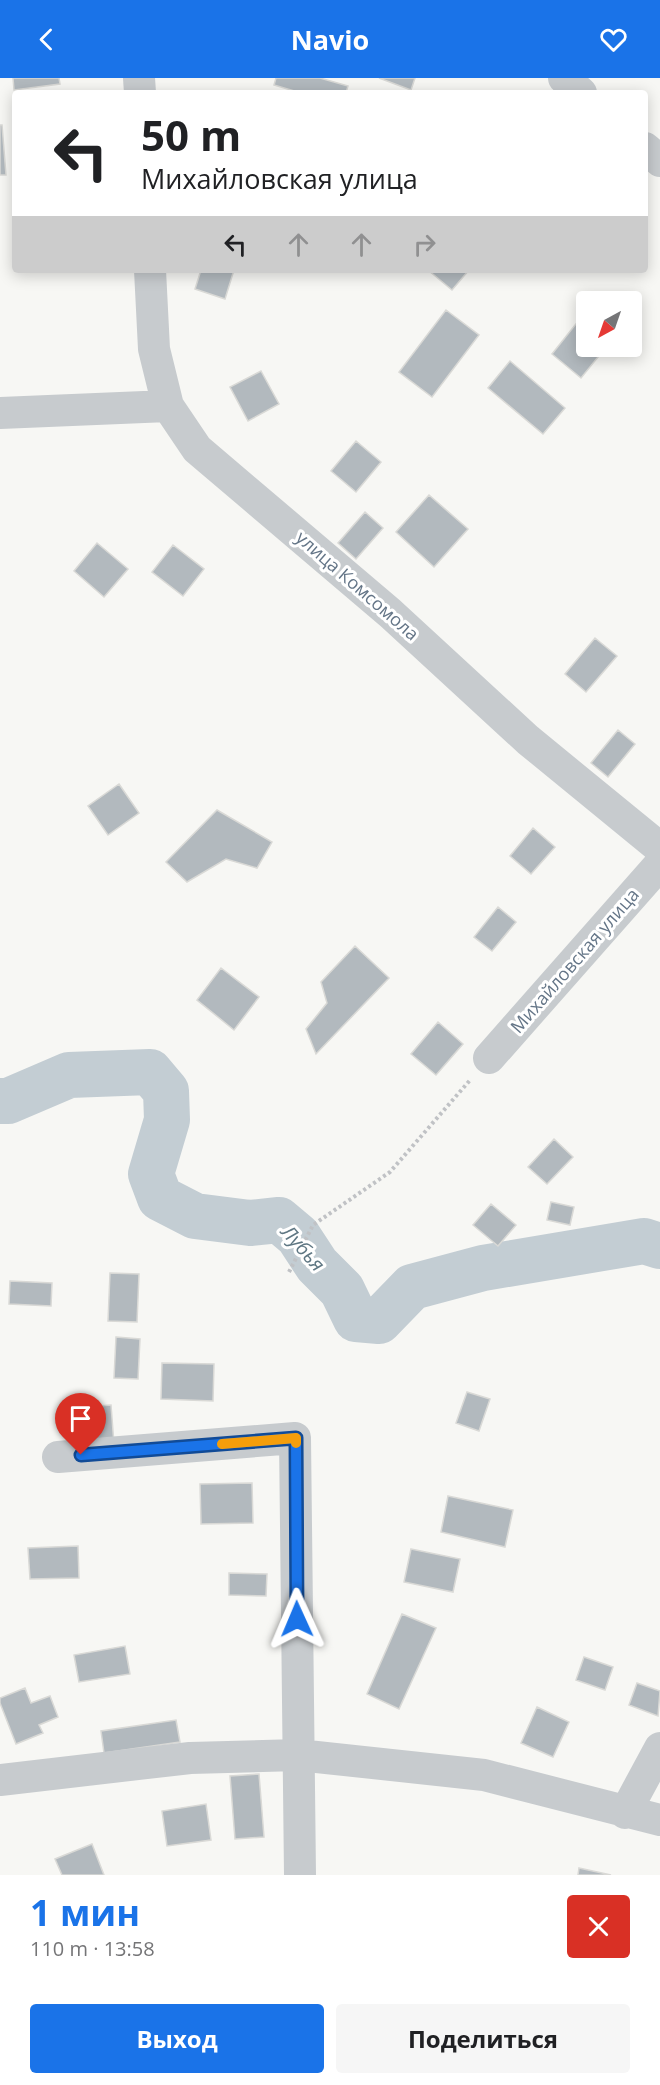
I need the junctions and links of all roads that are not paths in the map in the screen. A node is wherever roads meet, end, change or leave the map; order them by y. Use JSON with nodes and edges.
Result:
{"nodes":[{"id":1,"x":564,"y":78,"type":"edge"},
{"id":2,"x":578,"y":90,"type":"edge"},
{"id":3,"x":648,"y":151,"type":"edge"},
{"id":4,"x":660,"y":161,"type":"edge"},
{"id":5,"x":150,"y":273,"type":"edge"},
{"id":6,"x":168,"y":406,"type":"junction"},
{"id":7,"x":0,"y":414,"type":"edge"},
{"id":8,"x":660,"y":848,"type":"edge"},
{"id":9,"x":660,"y":864,"type":"edge"},
{"id":10,"x":489,"y":1058,"type":"road end"},
{"id":11,"x":58,"y":1457,"type":"dead end"},
{"id":12,"x":660,"y":1748,"type":"edge"},
{"id":13,"x":298,"y":1755,"type":"junction"},
{"id":14,"x":0,"y":1780,"type":"edge"},
{"id":15,"x":625,"y":1813,"type":"junction"},
{"id":16,"x":660,"y":1820,"type":"edge"},
{"id":17,"x":300,"y":1875,"type":"edge"}],
"edges":[{"from":1,"to":2,"type":"street"},
{"from":3,"to":4,"type":"street"},
{"from":5,"to":6,"type":"street","name":"улица Комсомола"},
{"from":6,"to":7,"type":"street"},
{"from":6,"to":8,"type":"street","name":"улица Комсомола"},
{"from":9,"to":10,"type":"street","name":"Михайловская улица"},
{"from":11,"to":13,"type":"street"},
{"from":12,"to":15,"type":"street"},
{"from":13,"to":14,"type":"street"},
{"from":13,"to":15,"type":"street"},
{"from":13,"to":17,"type":"street"},
{"from":15,"to":16,"type":"street"}]}
